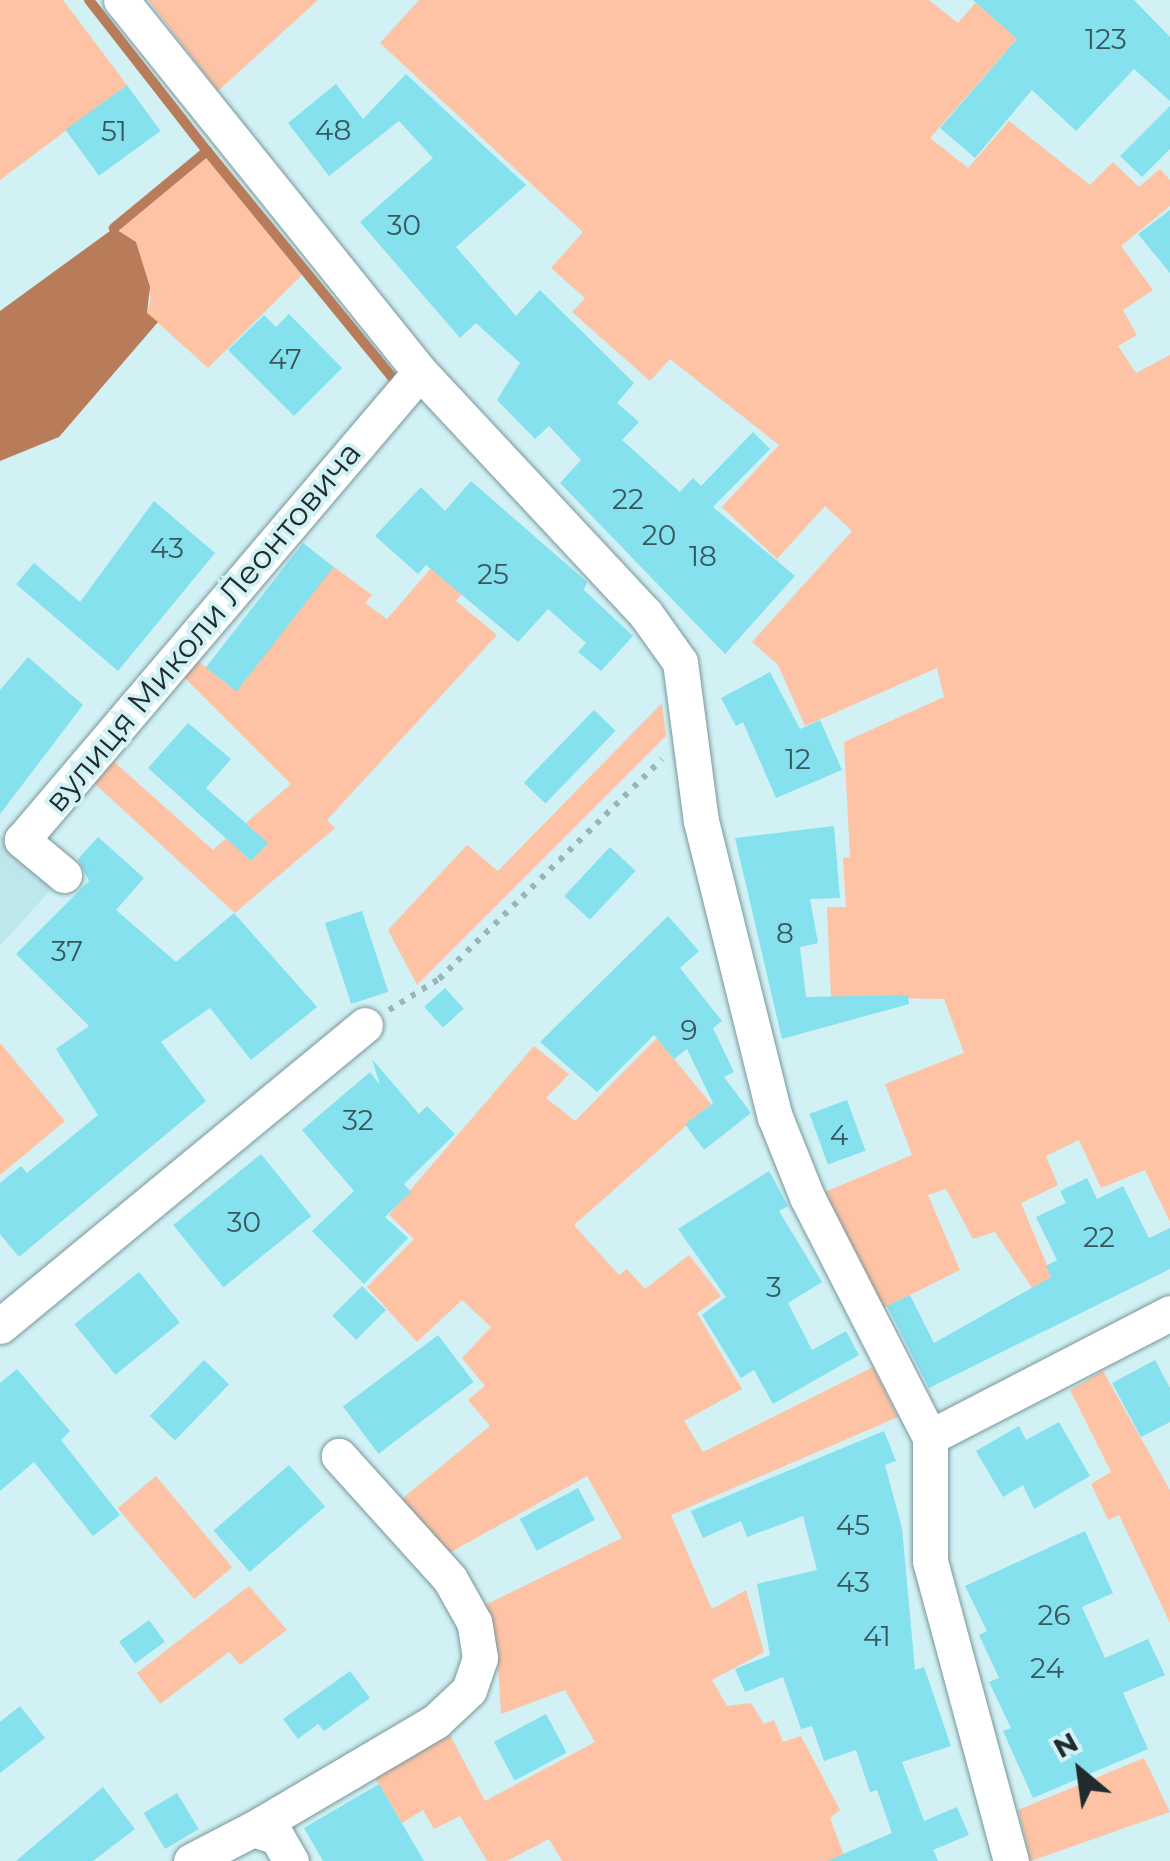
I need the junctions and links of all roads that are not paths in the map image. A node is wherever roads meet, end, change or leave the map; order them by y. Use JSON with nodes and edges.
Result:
{"nodes":[{"id":1,"x":120,"y":0,"type":"edge"},
{"id":2,"x":420,"y":372,"type":"junction"},
{"id":3,"x":64,"y":875,"type":"dead end"},
{"id":4,"x":365,"y":1024,"type":"road end"},
{"id":5,"x":1170,"y":1313,"type":"edge"},
{"id":6,"x":0,"y":1326,"type":"edge"},
{"id":7,"x":930,"y":1436,"type":"junction"},
{"id":8,"x":339,"y":1456,"type":"dead end"},
{"id":9,"x":253,"y":1829,"type":"junction"},
{"id":10,"x":191,"y":1861,"type":"edge"},
{"id":11,"x":291,"y":1861,"type":"edge"},
{"id":12,"x":1011,"y":1861,"type":"edge"}],
"edges":[{"from":1,"to":2,"type":"street"},
{"from":2,"to":3,"type":"street","name":"вулиця Миколи Леонтовича"},
{"from":2,"to":7,"type":"street"},
{"from":4,"to":6,"type":"street"},
{"from":5,"to":7,"type":"street"},
{"from":7,"to":12,"type":"street"},
{"from":8,"to":9,"type":"street"},
{"from":9,"to":10,"type":"street"},
{"from":9,"to":11,"type":"street"}]}
